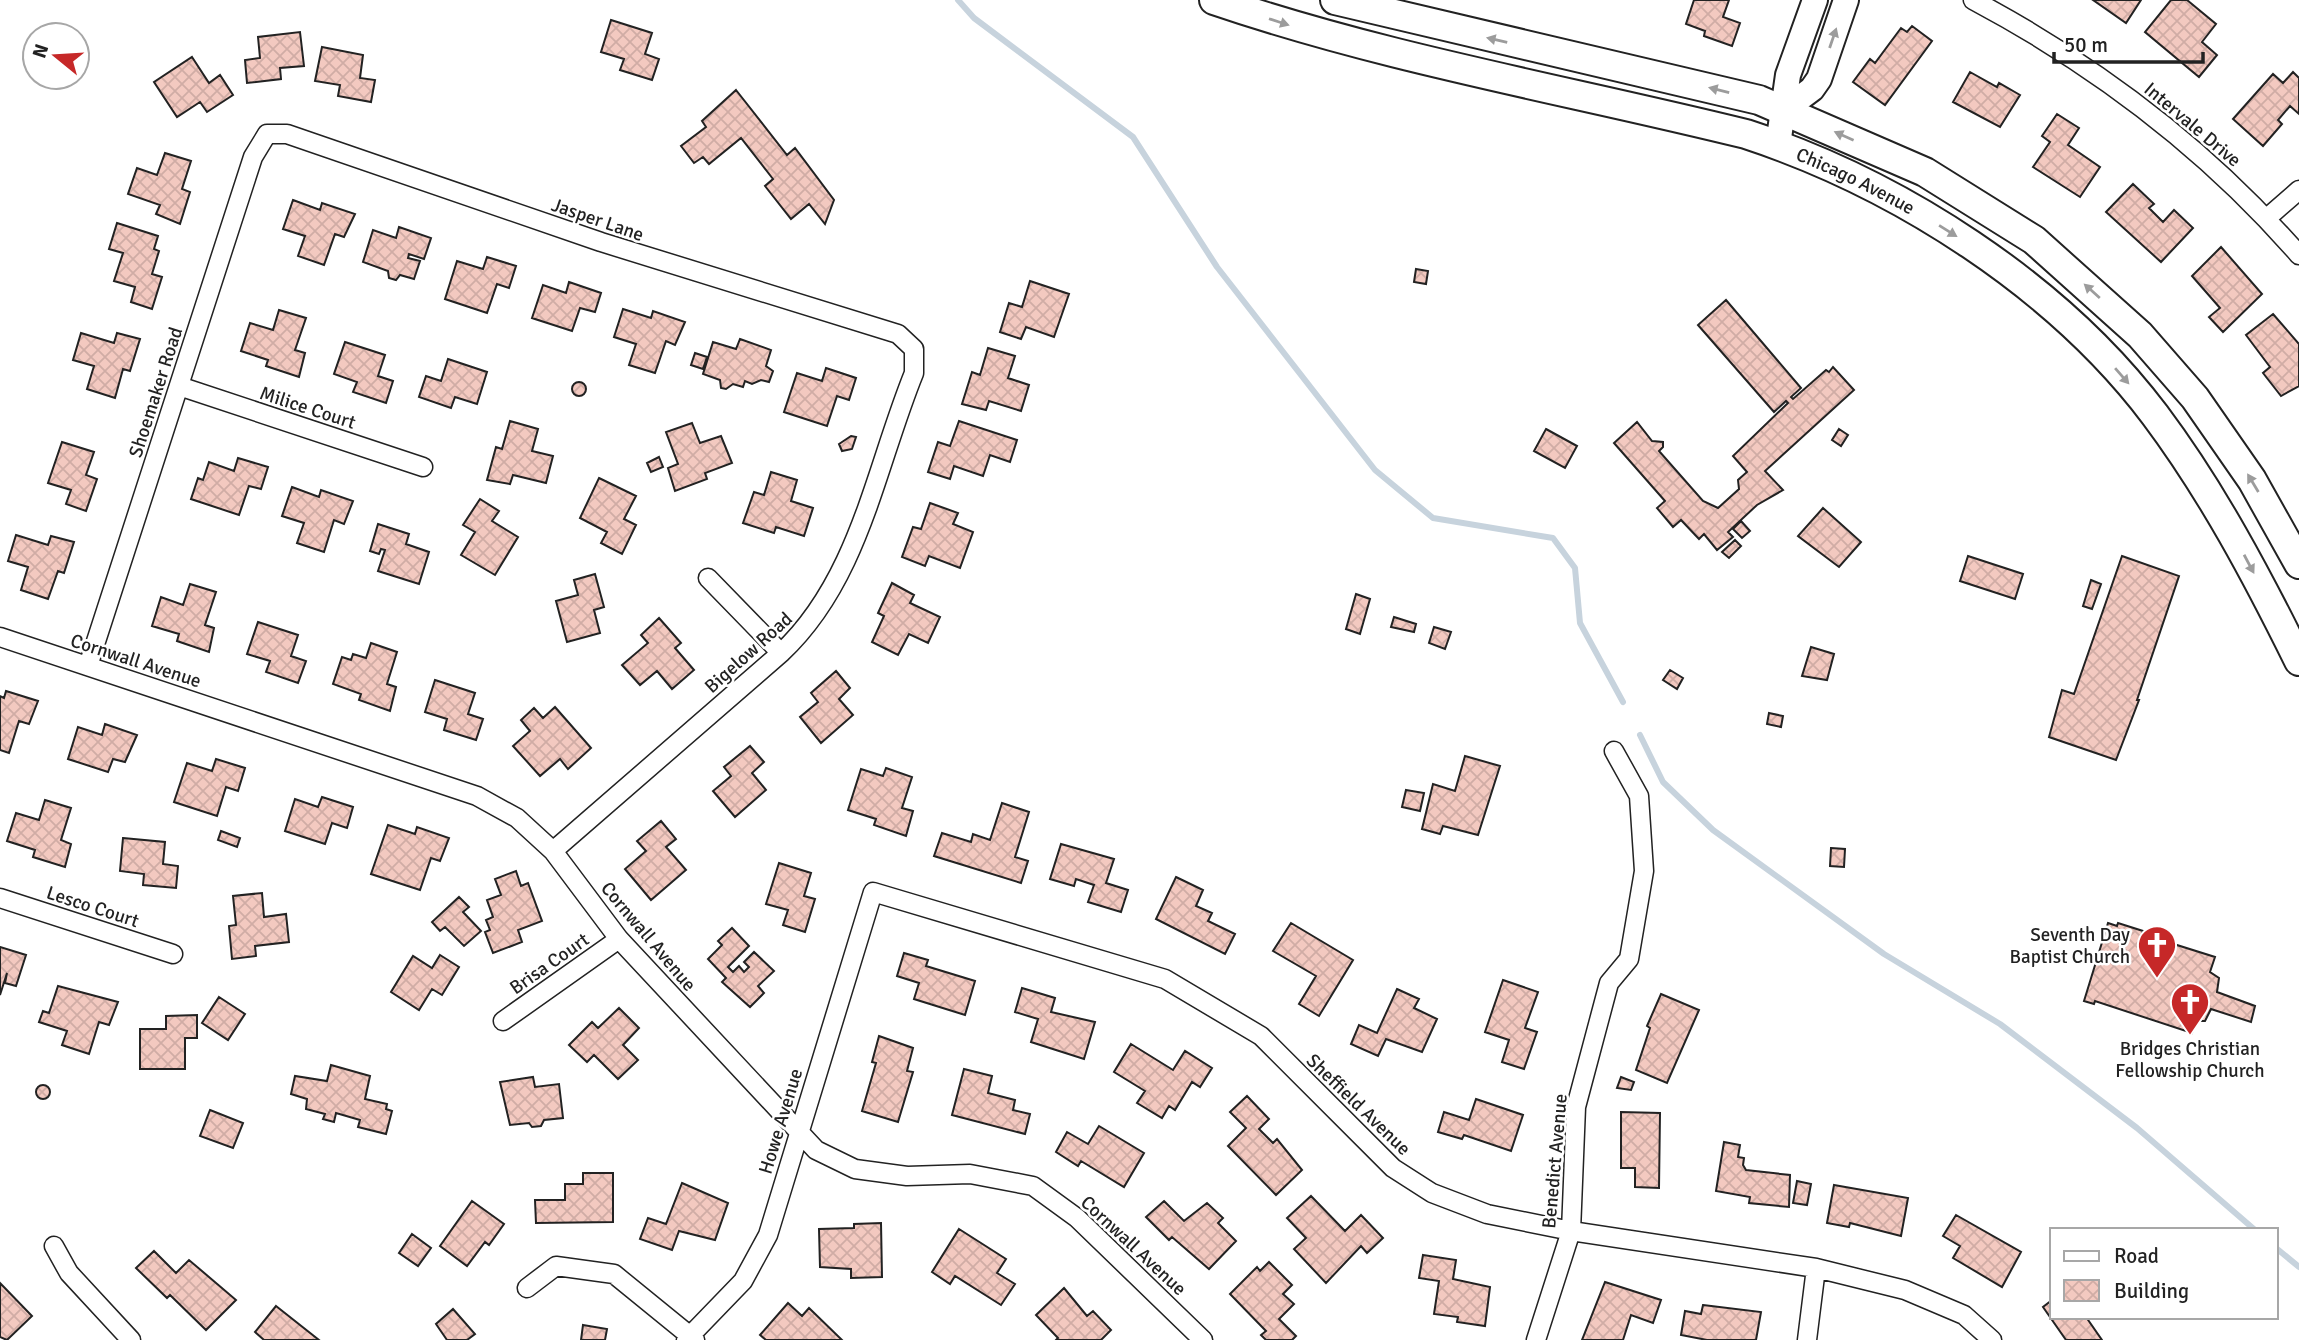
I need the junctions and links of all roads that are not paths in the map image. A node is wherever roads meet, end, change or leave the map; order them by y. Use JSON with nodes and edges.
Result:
{"nodes":[{"id":1,"x":1214,"y":0,"type":"edge"},
{"id":2,"x":1335,"y":0,"type":"edge"},
{"id":3,"x":1815,"y":0,"type":"edge"},
{"id":4,"x":1846,"y":0,"type":"edge"},
{"id":5,"x":1973,"y":0,"type":"edge"},
{"id":6,"x":1784,"y":110,"type":"junction"},
{"id":7,"x":267,"y":134,"type":"joint"},
{"id":8,"x":1778,"y":145,"type":"junction"},
{"id":9,"x":2299,"y":190,"type":"edge"},
{"id":10,"x":2267,"y":218,"type":"junction"},
{"id":11,"x":2299,"y":255,"type":"edge"},
{"id":12,"x":914,"y":348,"type":"joint"},
{"id":13,"x":179,"y":386,"type":"junction"},
{"id":14,"x":423,"y":467,"type":"dead end"},
{"id":15,"x":2299,"y":564,"type":"edge"},
{"id":16,"x":708,"y":578,"type":"dead end"},
{"id":17,"x":0,"y":637,"type":"edge"},
{"id":18,"x":781,"y":653,"type":"junction"},
{"id":19,"x":2299,"y":661,"type":"edge"},
{"id":20,"x":88,"y":666,"type":"junction"},
{"id":21,"x":1614,"y":751,"type":"dead end"},
{"id":22,"x":554,"y":851,"type":"junction"},
{"id":23,"x":873,"y":892,"type":"joint"},
{"id":24,"x":0,"y":898,"type":"edge"},
{"id":25,"x":619,"y":939,"type":"junction"},
{"id":26,"x":173,"y":954,"type":"dead end"},
{"id":27,"x":503,"y":1021,"type":"dead end"},
{"id":28,"x":799,"y":1133,"type":"junction"},
{"id":29,"x":1571,"y":1231,"type":"junction"},
{"id":30,"x":54,"y":1246,"type":"dead end"},
{"id":31,"x":1816,"y":1268,"type":"junction"},
{"id":32,"x":527,"y":1288,"type":"dead end"},
{"id":33,"x":691,"y":1339,"type":"edge"},
{"id":34,"x":131,"y":1340,"type":"edge"},
{"id":35,"x":1203,"y":1340,"type":"edge"},
{"id":36,"x":1536,"y":1340,"type":"edge"},
{"id":37,"x":1807,"y":1340,"type":"edge"},
{"id":38,"x":1992,"y":1340,"type":"edge"}],
"edges":[{"from":1,"to":8,"type":"main road","name":"Chicago Avenue","one_way":true},
{"from":6,"to":2,"type":"main road","name":"Chicago Avenue","one_way":true},
{"from":3,"to":6,"type":"street"},
{"from":6,"to":4,"type":"street","one_way":true},
{"from":5,"to":10,"type":"street","name":"Intervale Drive"},
{"from":6,"to":8,"type":"street"},
{"from":15,"to":6,"type":"main road","name":"Chicago Avenue","one_way":true},
{"from":7,"to":12,"type":"street","name":"Jasper Lane"},
{"from":7,"to":13,"type":"street","name":"Shoemaker Road"},
{"from":8,"to":19,"type":"main road","name":"Chicago Avenue","one_way":true},
{"from":9,"to":10,"type":"street"},
{"from":10,"to":11,"type":"street","name":"Intervale Drive"},
{"from":12,"to":18,"type":"street","name":"Bigelow Road"},
{"from":13,"to":14,"type":"street","name":"Milice Court"},
{"from":13,"to":20,"type":"street","name":"Shoemaker Road"},
{"from":16,"to":18,"type":"street"},
{"from":17,"to":20,"type":"street","name":"Cornwall Avenue"},
{"from":18,"to":22,"type":"street","name":"Bigelow Road"},
{"from":20,"to":22,"type":"street","name":"Cornwall Avenue"},
{"from":21,"to":29,"type":"street","name":"Benedict Avenue"},
{"from":22,"to":25,"type":"street","name":"Cornwall Avenue"},
{"from":23,"to":28,"type":"street","name":"Howe Avenue"},
{"from":23,"to":29,"type":"street","name":"Sheffield Avenue"},
{"from":24,"to":26,"type":"street","name":"Lesco Court"},
{"from":25,"to":27,"type":"street","name":"Brisa Court"},
{"from":25,"to":28,"type":"street","name":"Cornwall Avenue"},
{"from":28,"to":33,"type":"street","name":"Howe Avenue"},
{"from":28,"to":35,"type":"street","name":"Cornwall Avenue"},
{"from":29,"to":31,"type":"street","name":"Sheffield Avenue"},
{"from":29,"to":36,"type":"street","name":"Benedict Avenue"},
{"from":30,"to":34,"type":"street"},
{"from":31,"to":37,"type":"street"},
{"from":31,"to":38,"type":"street","name":"Sheffield Avenue"},
{"from":32,"to":33,"type":"street"}]}
